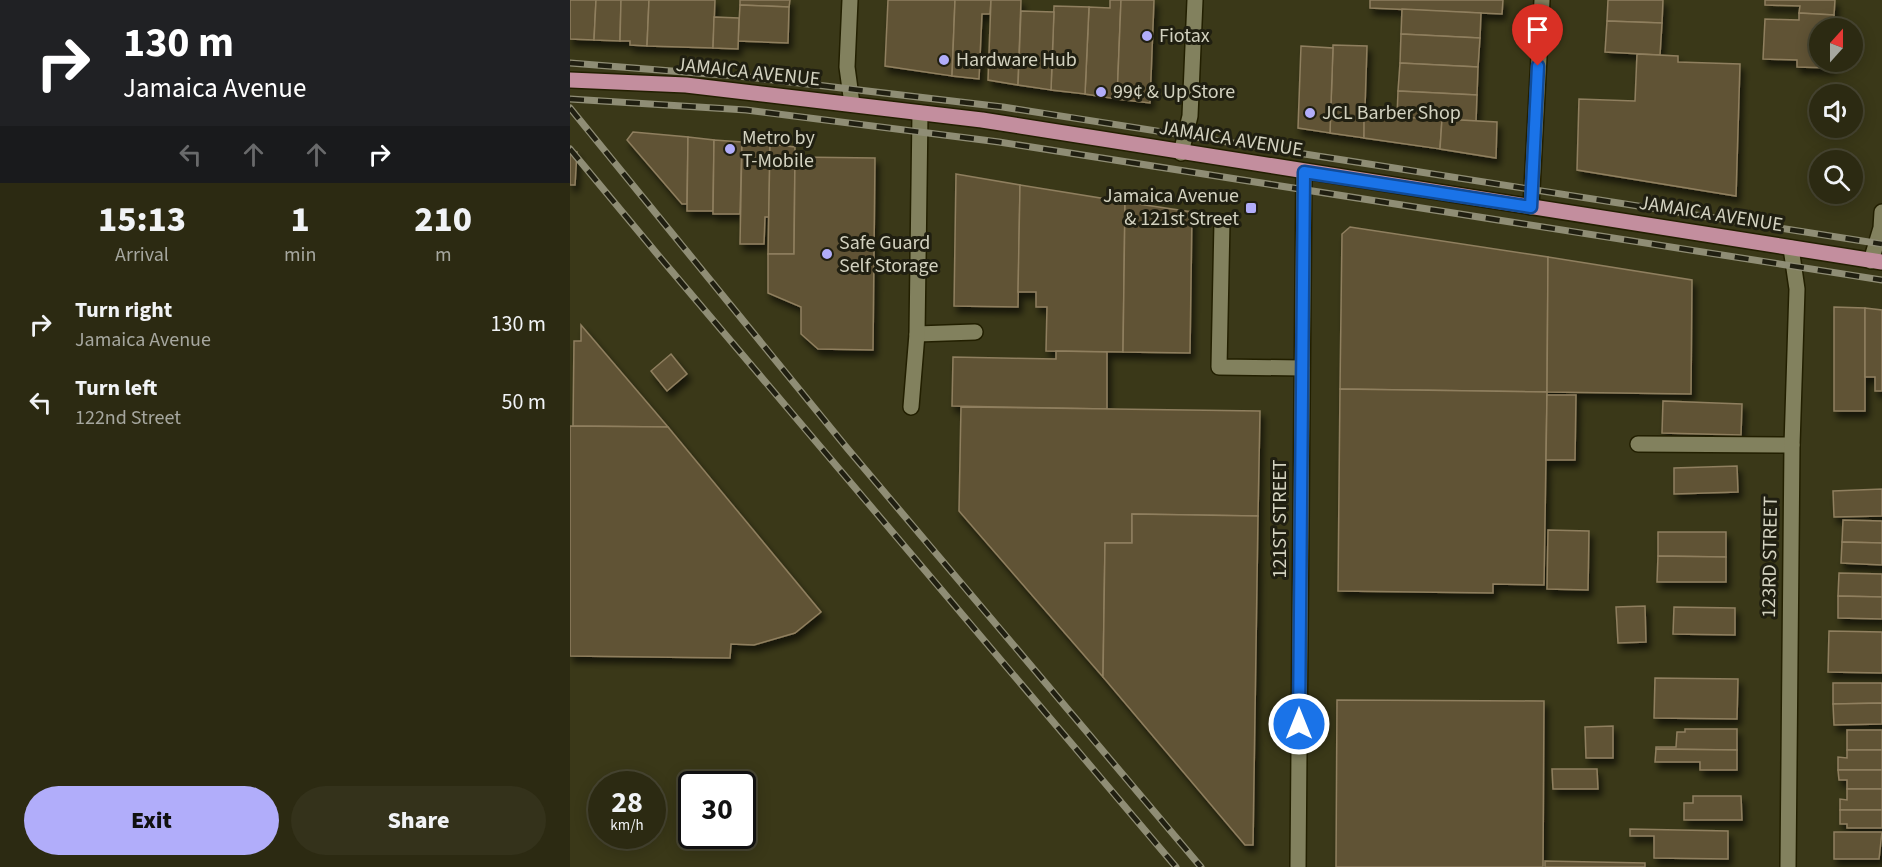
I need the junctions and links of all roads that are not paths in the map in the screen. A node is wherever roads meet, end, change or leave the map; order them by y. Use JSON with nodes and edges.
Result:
{"nodes":[{"id":1,"x":850,"y":0,"type":"edge"},
{"id":2,"x":1195,"y":0,"type":"edge"},
{"id":3,"x":1542,"y":0,"type":"edge"},
{"id":4,"x":570,"y":80,"type":"edge"},
{"id":5,"x":852,"y":104,"type":"junction"},
{"id":6,"x":920,"y":112,"type":"junction"},
{"id":7,"x":1181,"y":153,"type":"junction"},
{"id":8,"x":1304,"y":172,"type":"junction"},
{"id":9,"x":1531,"y":207,"type":"junction"},
{"id":10,"x":1882,"y":212,"type":"edge"},
{"id":11,"x":1222,"y":222,"type":"dead end"},
{"id":12,"x":1791,"y":248,"type":"junction"},
{"id":13,"x":1876,"y":262,"type":"edge"},
{"id":14,"x":975,"y":332,"type":"dead end"},
{"id":15,"x":917,"y":334,"type":"junction"},
{"id":16,"x":1302,"y":368,"type":"junction"},
{"id":17,"x":911,"y":407,"type":"dead end"},
{"id":18,"x":1638,"y":444,"type":"dead end"},
{"id":19,"x":1792,"y":445,"type":"junction"},
{"id":20,"x":1298,"y":867,"type":"edge"},
{"id":21,"x":1788,"y":867,"type":"edge"}],
"edges":[{"from":1,"to":5,"type":"street"},
{"from":2,"to":7,"type":"street"},
{"from":3,"to":9,"type":"street"},
{"from":4,"to":5,"type":"main road","name":"JAMAICA AVENUE"},
{"from":5,"to":6,"type":"main road","name":"JAMAICA AVENUE"},
{"from":6,"to":7,"type":"main road","name":"JAMAICA AVENUE"},
{"from":6,"to":15,"type":"street"},
{"from":7,"to":8,"type":"main road","name":"JAMAICA AVENUE"},
{"from":8,"to":9,"type":"main road","name":"JAMAICA AVENUE"},
{"from":8,"to":16,"type":"street","name":"121ST STREET"},
{"from":9,"to":12,"type":"main road","name":"JAMAICA AVENUE"},
{"from":10,"to":13,"type":"street"},
{"from":11,"to":16,"type":"street"},
{"from":12,"to":13,"type":"main road","name":"JAMAICA AVENUE"},
{"from":12,"to":19,"type":"street","name":"123RD STREET"},
{"from":14,"to":15,"type":"street"},
{"from":15,"to":17,"type":"street"},
{"from":16,"to":20,"type":"street","name":"121ST STREET"},
{"from":18,"to":19,"type":"street"},
{"from":19,"to":21,"type":"street","name":"123RD STREET"}]}
